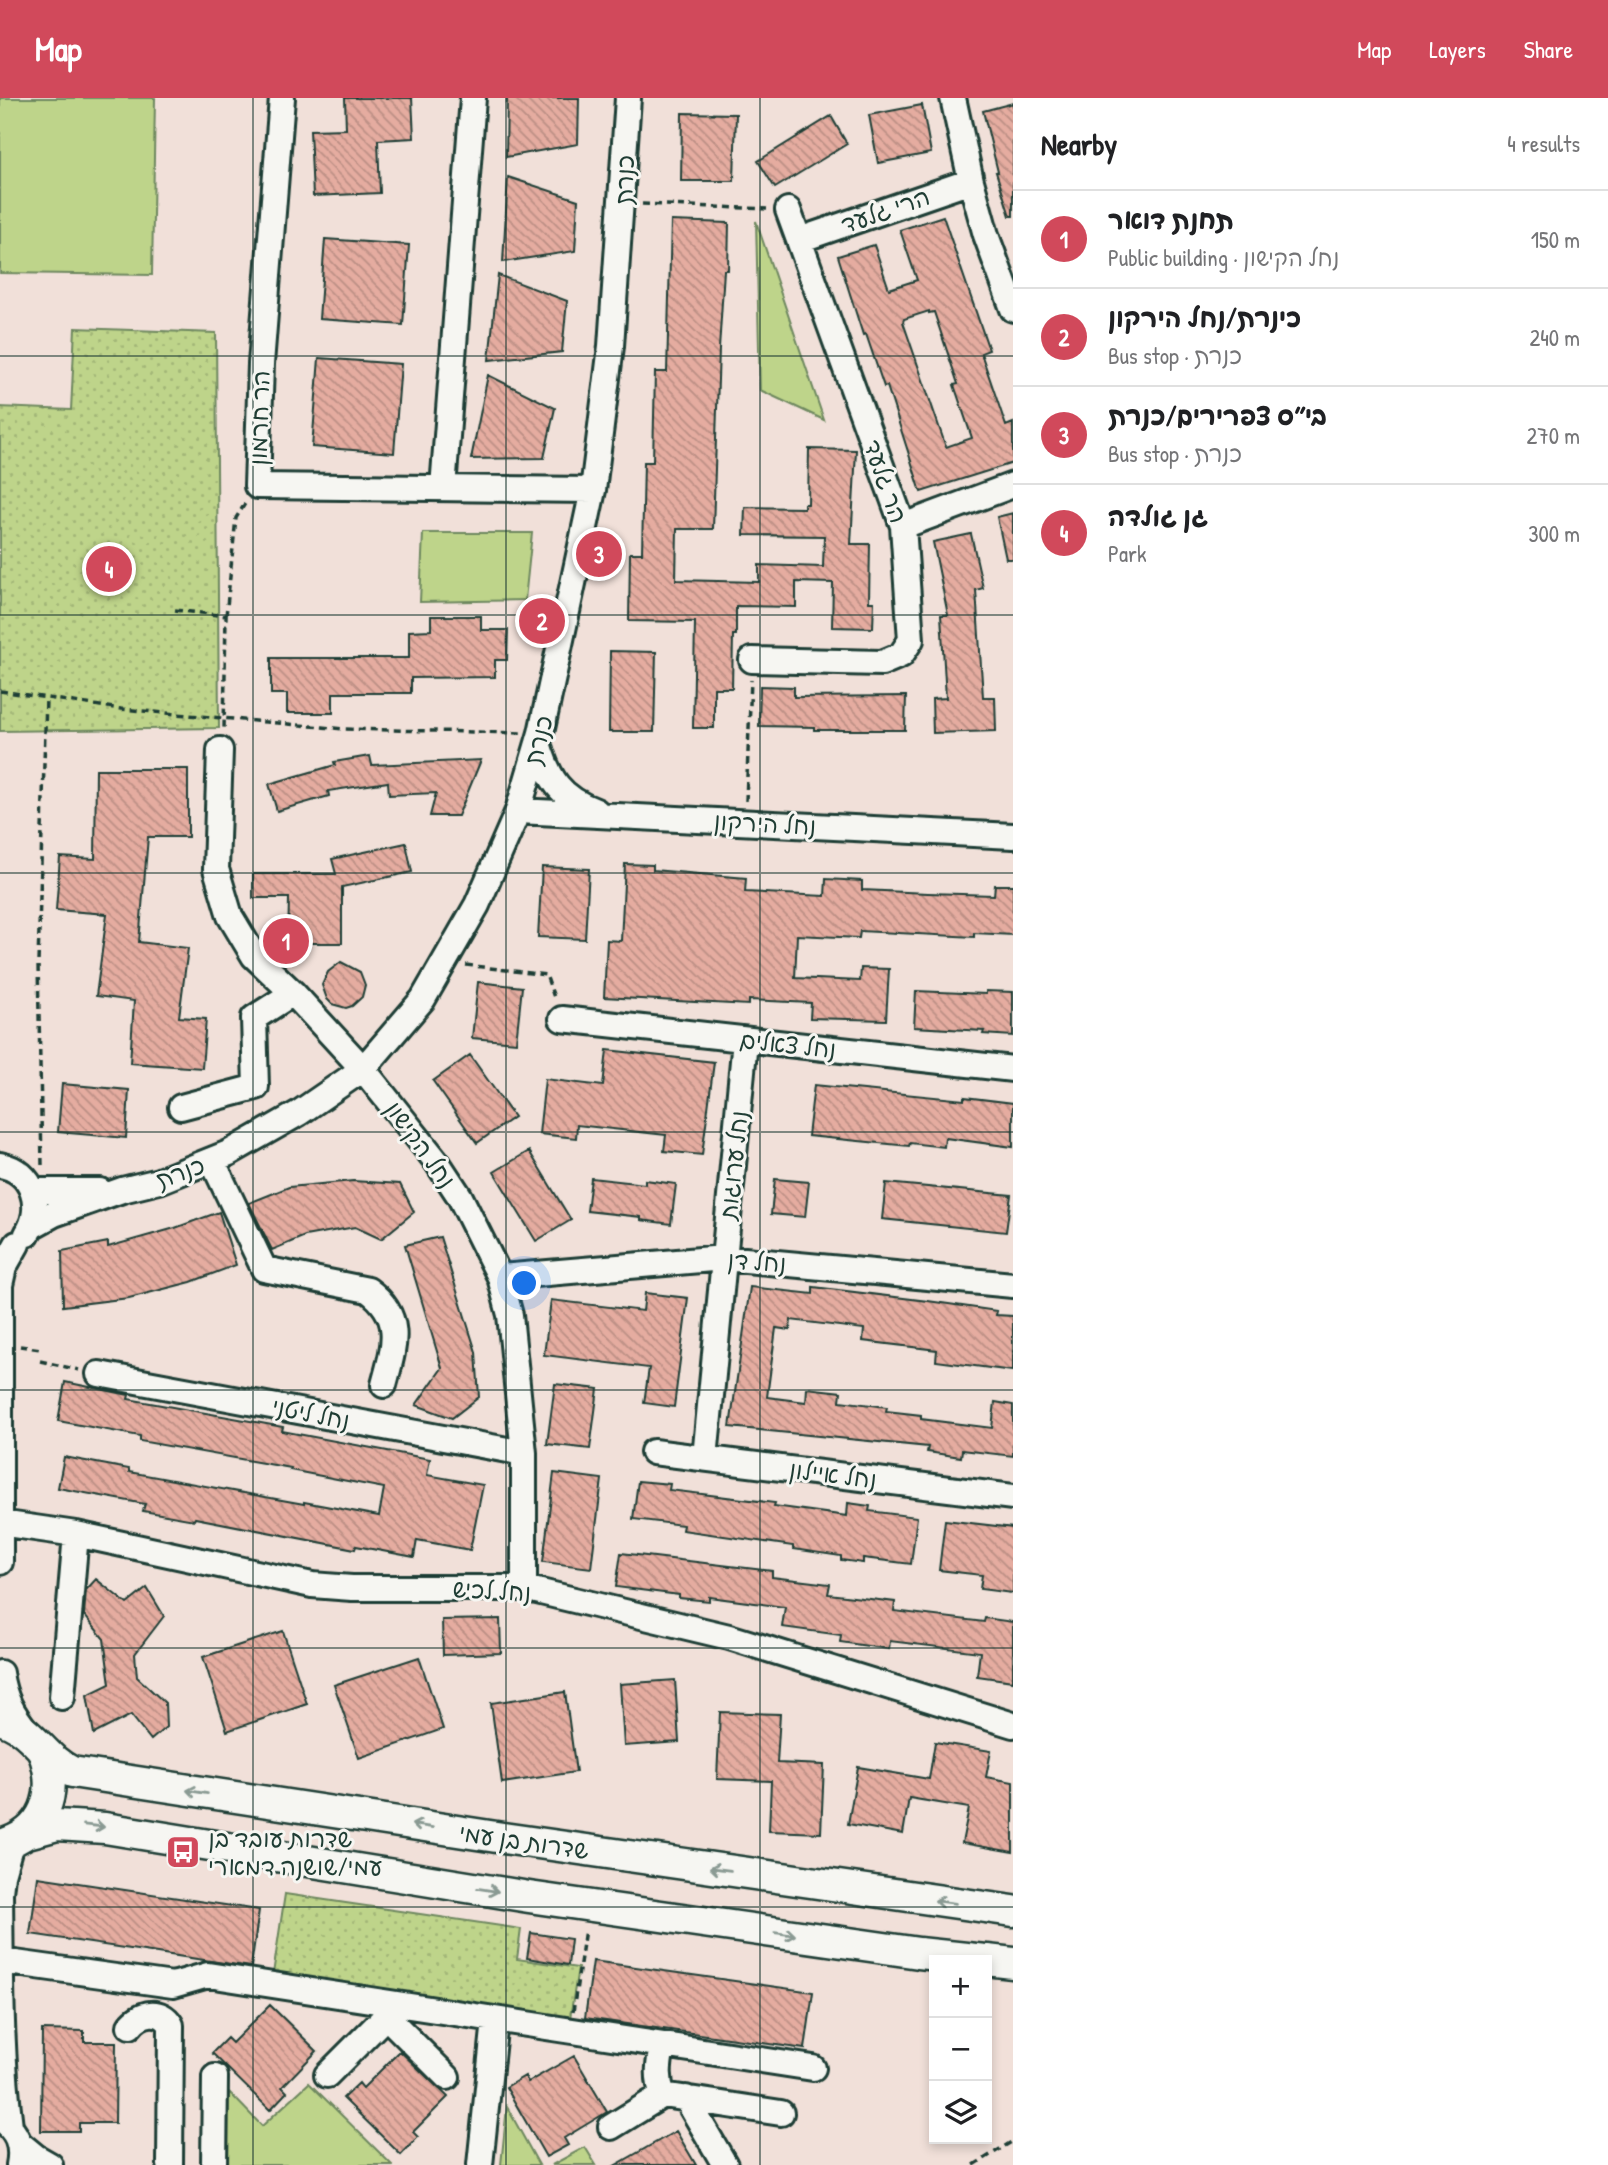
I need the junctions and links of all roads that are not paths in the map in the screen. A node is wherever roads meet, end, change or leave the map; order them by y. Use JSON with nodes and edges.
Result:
{"nodes":[{"id":1,"x":282,"y":98,"type":"edge"},
{"id":2,"x":473,"y":98,"type":"edge"},
{"id":3,"x":628,"y":98,"type":"edge"},
{"id":4,"x":953,"y":98,"type":"edge"},
{"id":5,"x":971,"y":181,"type":"junction"},
{"id":6,"x":788,"y":210,"type":"dead end"},
{"id":7,"x":799,"y":240,"type":"junction"},
{"id":8,"x":1013,"y":309,"type":"edge"},
{"id":9,"x":1013,"y":485,"type":"edge"},
{"id":10,"x":443,"y":488,"type":"junction"},
{"id":11,"x":593,"y":490,"type":"junction"},
{"id":12,"x":903,"y":526,"type":"junction"},
{"id":13,"x":752,"y":660,"type":"road end"},
{"id":14,"x":539,"y":738,"type":"junction"},
{"id":15,"x":220,"y":750,"type":"road end"},
{"id":16,"x":518,"y":811,"type":"junction"},
{"id":17,"x":607,"y":815,"type":"junction"},
{"id":18,"x":1013,"y":836,"type":"edge"},
{"id":19,"x":293,"y":993,"type":"junction"},
{"id":20,"x":562,"y":1019,"type":"road end"},
{"id":21,"x":746,"y":1040,"type":"junction"},
{"id":22,"x":363,"y":1069,"type":"junction"},
{"id":23,"x":1013,"y":1069,"type":"edge"},
{"id":24,"x":180,"y":1107,"type":"dead end"},
{"id":25,"x":212,"y":1160,"type":"junction"},
{"id":26,"x":0,"y":1165,"type":"edge"},
{"id":27,"x":122,"y":1190,"type":"junction"},
{"id":28,"x":41,"y":1191,"type":"junction"},
{"id":29,"x":16,"y":1240,"type":"edge"},
{"id":30,"x":724,"y":1258,"type":"junction"},
{"id":31,"x":500,"y":1277,"type":"junction"},
{"id":32,"x":1013,"y":1285,"type":"edge"},
{"id":33,"x":99,"y":1374,"type":"road end"},
{"id":34,"x":384,"y":1385,"type":"dead end"},
{"id":35,"x":653,"y":1452,"type":"dead end"},
{"id":36,"x":524,"y":1453,"type":"junction"},
{"id":37,"x":705,"y":1458,"type":"junction"},
{"id":38,"x":1013,"y":1497,"type":"edge"},
{"id":39,"x":1,"y":1523,"type":"edge"},
{"id":40,"x":76,"y":1534,"type":"junction"},
{"id":41,"x":0,"y":1562,"type":"edge"},
{"id":42,"x":524,"y":1588,"type":"junction"},
{"id":43,"x":0,"y":1673,"type":"edge"},
{"id":44,"x":62,"y":1697,"type":"dead end"},
{"id":45,"x":0,"y":1719,"type":"edge"},
{"id":46,"x":1013,"y":1725,"type":"edge"},
{"id":47,"x":36,"y":1742,"type":"junction"},
{"id":48,"x":12,"y":1840,"type":"edge"},
{"id":49,"x":1013,"y":1911,"type":"edge"},
{"id":50,"x":938,"y":1955,"type":"edge"},
{"id":51,"x":1,"y":1961,"type":"edge"},
{"id":52,"x":992,"y":1961,"type":"edge"},
{"id":53,"x":1013,"y":1963,"type":"edge"},
{"id":54,"x":387,"y":2009,"type":"junction"},
{"id":55,"x":495,"y":2020,"type":"junction"},
{"id":56,"x":130,"y":2026,"type":"dead end"},
{"id":57,"x":662,"y":2045,"type":"junction"},
{"id":58,"x":813,"y":2067,"type":"dead end"},
{"id":59,"x":327,"y":2075,"type":"dead end"},
{"id":60,"x":215,"y":2077,"type":"dead end"},
{"id":61,"x":447,"y":2077,"type":"dead end"},
{"id":62,"x":675,"y":2097,"type":"junction"},
{"id":63,"x":781,"y":2113,"type":"dead end"},
{"id":64,"x":611,"y":2127,"type":"dead end"},
{"id":65,"x":12,"y":2138,"type":"edge"},
{"id":66,"x":50,"y":2165,"type":"edge"},
{"id":67,"x":170,"y":2165,"type":"edge"},
{"id":68,"x":214,"y":2165,"type":"edge"},
{"id":69,"x":480,"y":2165,"type":"edge"},
{"id":70,"x":725,"y":2165,"type":"edge"}],
"edges":[{"from":1,"to":10,"type":"street","name":"הר חרמון"},
{"from":2,"to":10,"type":"street"},
{"from":3,"to":11,"type":"street","name":"כנרת"},
{"from":4,"to":5,"type":"street"},
{"from":5,"to":7,"type":"street","name":"הרי גלעד"},
{"from":5,"to":8,"type":"street"},
{"from":6,"to":7,"type":"street","name":"הר גלעד"},
{"from":7,"to":12,"type":"street","name":"הר גלעד"},
{"from":9,"to":12,"type":"street"},
{"from":10,"to":11,"type":"street","name":"הר חרמון"},
{"from":11,"to":14,"type":"street","name":"כנרת"},
{"from":12,"to":13,"type":"street","name":"הר גלעד"},
{"from":14,"to":16,"type":"street","name":"כנרת"},
{"from":14,"to":17,"type":"street"},
{"from":15,"to":19,"type":"street","name":"נחל הקישון"},
{"from":16,"to":17,"type":"street","name":"נחל הירקון"},
{"from":16,"to":22,"type":"street","name":"כנרת"},
{"from":17,"to":18,"type":"street","name":"נחל הירקון"},
{"from":19,"to":22,"type":"street","name":"נחל הקישון"},
{"from":19,"to":24,"type":"street"},
{"from":20,"to":21,"type":"street","name":"נחל צאלים"},
{"from":21,"to":23,"type":"street","name":"נחל צאלים"},
{"from":21,"to":30,"type":"street","name":"נחל ערוגות"},
{"from":22,"to":25,"type":"street","name":"כנרת"},
{"from":22,"to":31,"type":"street","name":"נחל הקישון"},
{"from":25,"to":27,"type":"street","name":"כנרת"},
{"from":25,"to":34,"type":"street"},
{"from":26,"to":28,"type":"street"},
{"from":27,"to":28,"type":"street","name":"כנרת"},
{"from":27,"to":29,"type":"street","name":"כנרת"},
{"from":28,"to":29,"type":"street"},
{"from":29,"to":39,"type":"street"},
{"from":30,"to":31,"type":"street","name":"נחל דן"},
{"from":30,"to":32,"type":"street","name":"נחל דן"},
{"from":30,"to":37,"type":"street","name":"נחל ערוגות"},
{"from":31,"to":36,"type":"street","name":"נחל הקישון"},
{"from":33,"to":36,"type":"street","name":"נחל ליטני"},
{"from":35,"to":37,"type":"street","name":"נחל איילון"},
{"from":36,"to":42,"type":"street","name":"נחל הקישון"},
{"from":37,"to":38,"type":"street","name":"נחל איילון"},
{"from":39,"to":40,"type":"street","name":"נחל לכיש"},
{"from":39,"to":41,"type":"street"},
{"from":40,"to":42,"type":"street","name":"נחל לכיש"},
{"from":40,"to":44,"type":"street"},
{"from":42,"to":46,"type":"street","name":"נחל לכיש"},
{"from":43,"to":47,"type":"street"},
{"from":45,"to":47,"type":"main road","name":"שדרות בן עמי"},
{"from":47,"to":48,"type":"main road"},
{"from":49,"to":47,"type":"main road","name":"שדרות בן עמי","one_way":true},
{"from":48,"to":50,"type":"main road","one_way":true},
{"from":48,"to":51,"type":"street"},
{"from":51,"to":54,"type":"street"},
{"from":51,"to":65,"type":"street"},
{"from":52,"to":53,"type":"main road"},
{"from":54,"to":55,"type":"street"},
{"from":54,"to":59,"type":"street"},
{"from":54,"to":61,"type":"street"},
{"from":55,"to":57,"type":"street"},
{"from":55,"to":69,"type":"street"},
{"from":56,"to":67,"type":"street"},
{"from":57,"to":58,"type":"street"},
{"from":57,"to":62,"type":"street"},
{"from":60,"to":68,"type":"street"},
{"from":62,"to":63,"type":"street"},
{"from":62,"to":64,"type":"street"},
{"from":62,"to":70,"type":"street"},
{"from":65,"to":66,"type":"street"}]}
